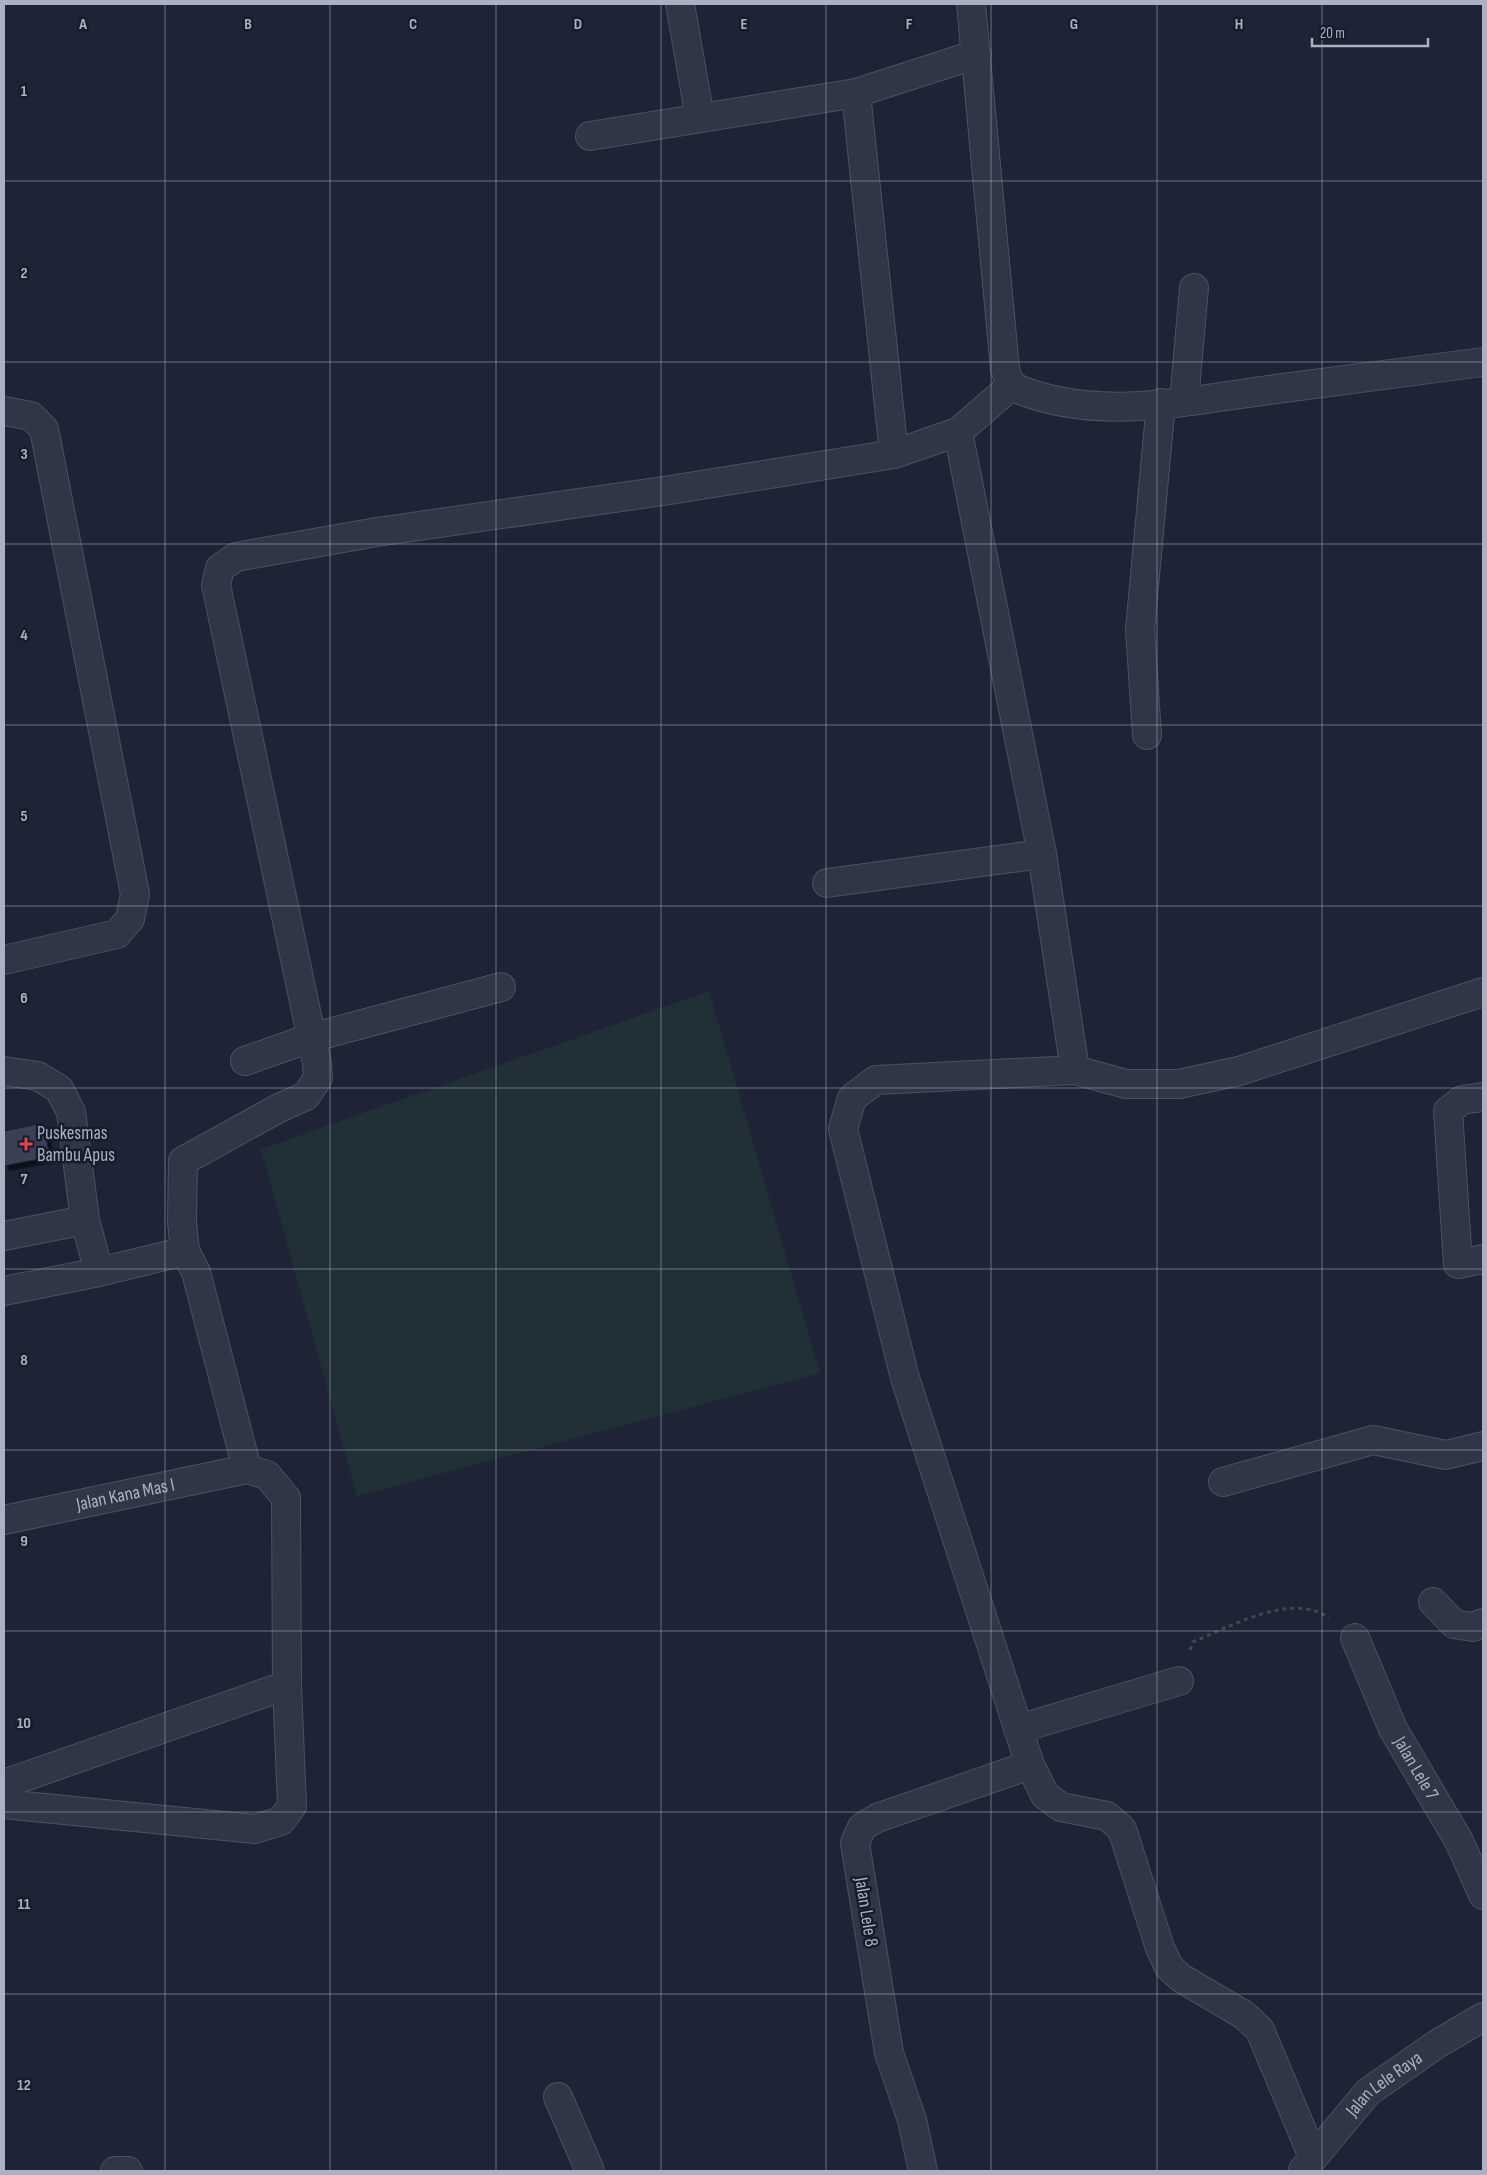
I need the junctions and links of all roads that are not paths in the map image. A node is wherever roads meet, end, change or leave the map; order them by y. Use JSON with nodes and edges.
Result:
{"nodes":[{"id":1,"x":680,"y":4,"type":"edge"},
{"id":2,"x":971,"y":4,"type":"edge"},
{"id":3,"x":977,"y":54,"type":"junction"},
{"id":4,"x":856,"y":94,"type":"junction"},
{"id":5,"x":700,"y":118,"type":"junction"},
{"id":6,"x":590,"y":136,"type":"dead end"},
{"id":7,"x":1194,"y":288,"type":"dead end"},
{"id":8,"x":1483,"y":362,"type":"edge"},
{"id":9,"x":1011,"y":386,"type":"junction"},
{"id":10,"x":1172,"y":402,"type":"junction"},
{"id":11,"x":4,"y":411,"type":"edge"},
{"id":12,"x":958,"y":432,"type":"junction"},
{"id":13,"x":894,"y":454,"type":"junction"},
{"id":14,"x":1147,"y":735,"type":"dead end"},
{"id":15,"x":1042,"y":854,"type":"junction"},
{"id":16,"x":827,"y":883,"type":"dead end"},
{"id":17,"x":4,"y":960,"type":"edge"},
{"id":18,"x":501,"y":987,"type":"dead end"},
{"id":19,"x":1483,"y":992,"type":"edge"},
{"id":20,"x":310,"y":1038,"type":"junction"},
{"id":21,"x":244,"y":1061,"type":"dead end"},
{"id":22,"x":1075,"y":1070,"type":"junction"},
{"id":23,"x":4,"y":1071,"type":"edge"},
{"id":24,"x":1483,"y":1097,"type":"edge"},
{"id":25,"x":85,"y":1220,"type":"junction"},
{"id":26,"x":4,"y":1236,"type":"edge"},
{"id":27,"x":185,"y":1251,"type":"junction"},
{"id":28,"x":1483,"y":1259,"type":"edge"},
{"id":29,"x":99,"y":1272,"type":"junction"},
{"id":30,"x":4,"y":1291,"type":"edge"},
{"id":31,"x":1483,"y":1446,"type":"edge"},
{"id":32,"x":247,"y":1469,"type":"junction"},
{"id":33,"x":1223,"y":1482,"type":"dead end"},
{"id":34,"x":4,"y":1520,"type":"edge"},
{"id":35,"x":1433,"y":1602,"type":"dead end"},
{"id":36,"x":1483,"y":1623,"type":"edge"},
{"id":37,"x":1355,"y":1638,"type":"road end"},
{"id":38,"x":1179,"y":1681,"type":"road end"},
{"id":39,"x":287,"y":1685,"type":"junction"},
{"id":40,"x":1018,"y":1730,"type":"junction"},
{"id":41,"x":1030,"y":1765,"type":"junction"},
{"id":42,"x":4,"y":1784,"type":"edge"},
{"id":43,"x":4,"y":1804,"type":"edge"},
{"id":44,"x":1483,"y":1895,"type":"edge"},
{"id":45,"x":1483,"y":2017,"type":"edge"},
{"id":46,"x":558,"y":2097,"type":"dead end"},
{"id":47,"x":1308,"y":2164,"type":"edge"},
{"id":48,"x":115,"y":2171,"type":"edge"},
{"id":49,"x":128,"y":2171,"type":"edge"},
{"id":50,"x":590,"y":2171,"type":"edge"},
{"id":51,"x":923,"y":2171,"type":"edge"}],
"edges":[{"from":1,"to":5,"type":"street"},
{"from":2,"to":3,"type":"street"},
{"from":3,"to":4,"type":"street"},
{"from":3,"to":9,"type":"street"},
{"from":4,"to":5,"type":"street"},
{"from":4,"to":13,"type":"street"},
{"from":5,"to":6,"type":"street"},
{"from":7,"to":10,"type":"street"},
{"from":8,"to":10,"type":"street"},
{"from":9,"to":10,"type":"street"},
{"from":9,"to":12,"type":"street"},
{"from":10,"to":14,"type":"street"},
{"from":11,"to":17,"type":"street"},
{"from":12,"to":13,"type":"street"},
{"from":12,"to":15,"type":"street"},
{"from":13,"to":20,"type":"street"},
{"from":15,"to":16,"type":"street"},
{"from":15,"to":22,"type":"street"},
{"from":18,"to":20,"type":"street"},
{"from":19,"to":22,"type":"street"},
{"from":20,"to":21,"type":"street"},
{"from":20,"to":27,"type":"street"},
{"from":22,"to":40,"type":"street"},
{"from":23,"to":25,"type":"street"},
{"from":24,"to":28,"type":"street"},
{"from":25,"to":26,"type":"street"},
{"from":25,"to":29,"type":"street"},
{"from":27,"to":29,"type":"street"},
{"from":27,"to":32,"type":"street"},
{"from":29,"to":30,"type":"street"},
{"from":31,"to":33,"type":"street"},
{"from":32,"to":34,"type":"street","name":"Jalan Kana Mas I"},
{"from":32,"to":39,"type":"street"},
{"from":35,"to":36,"type":"street"},
{"from":37,"to":44,"type":"street","name":"Jalan Lele 7"},
{"from":38,"to":40,"type":"street"},
{"from":39,"to":42,"type":"street"},
{"from":39,"to":43,"type":"street"},
{"from":40,"to":41,"type":"street"},
{"from":41,"to":47,"type":"street"},
{"from":41,"to":51,"type":"street","name":"Jalan Lele 8"},
{"from":45,"to":47,"type":"street","name":"Jalan Lele Raya"},
{"from":46,"to":50,"type":"street"},
{"from":48,"to":49,"type":"street"}]}
